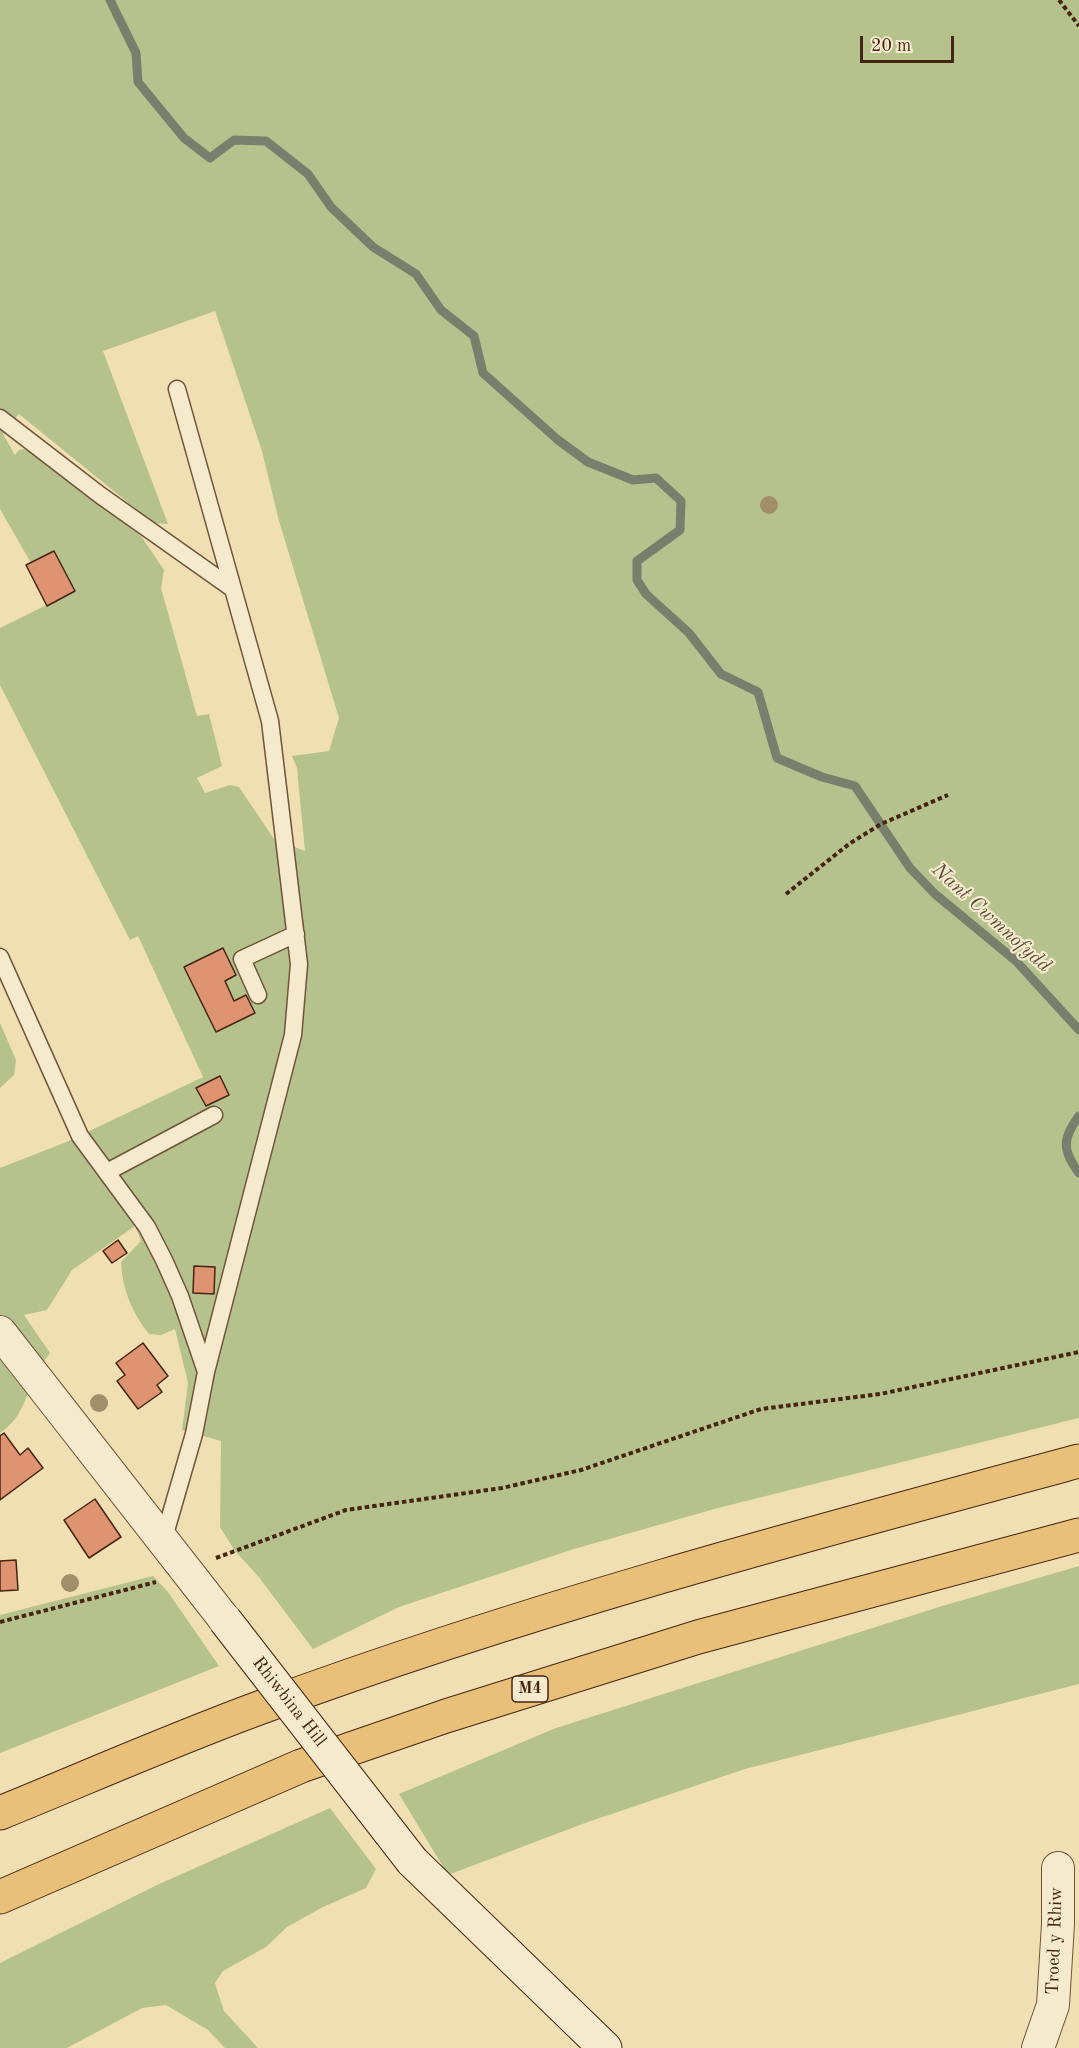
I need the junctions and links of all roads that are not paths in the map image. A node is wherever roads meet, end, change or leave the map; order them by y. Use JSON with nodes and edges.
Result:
{"nodes":[{"id":1,"x":177,"y":389,"type":"dead end"},
{"id":2,"x":0,"y":418,"type":"edge"},
{"id":3,"x":233,"y":590,"type":"junction"},
{"id":4,"x":296,"y":934,"type":"junction"},
{"id":5,"x":0,"y":957,"type":"edge"},
{"id":6,"x":258,"y":995,"type":"dead end"},
{"id":7,"x":214,"y":1115,"type":"dead end"},
{"id":8,"x":107,"y":1172,"type":"junction"},
{"id":9,"x":0,"y":1332,"type":"edge"},
{"id":10,"x":207,"y":1372,"type":"junction"},
{"id":11,"x":1079,"y":1461,"type":"edge"},
{"id":12,"x":1079,"y":1535,"type":"edge"},
{"id":13,"x":163,"y":1541,"type":"junction"},
{"id":14,"x":225,"y":1620,"type":"joint"},
{"id":15,"x":0,"y":1813,"type":"edge"},
{"id":16,"x":1058,"y":1868,"type":"dead end"},
{"id":17,"x":0,"y":1897,"type":"edge"},
{"id":18,"x":605,"y":2048,"type":"edge"},
{"id":19,"x":1038,"y":2048,"type":"edge"}],
"edges":[{"from":1,"to":3,"type":"lane"},
{"from":2,"to":3,"type":"lane"},
{"from":3,"to":4,"type":"lane"},
{"from":4,"to":6,"type":"lane"},
{"from":4,"to":10,"type":"lane"},
{"from":5,"to":8,"type":"lane"},
{"from":7,"to":8,"type":"lane"},
{"from":8,"to":10,"type":"lane"},
{"from":9,"to":13,"type":"street","name":"Rhiwbina Hill"},
{"from":10,"to":13,"type":"lane"},
{"from":11,"to":15,"type":"highway"},
{"from":12,"to":17,"type":"highway","number":"M4"},
{"from":13,"to":14,"type":"street","name":"Rhiwbina Hill"},
{"from":14,"to":18,"type":"street","name":"Rhiwbina Hill","bridge":true},
{"from":16,"to":19,"type":"street","name":"Troed y Rhiw"}]}
